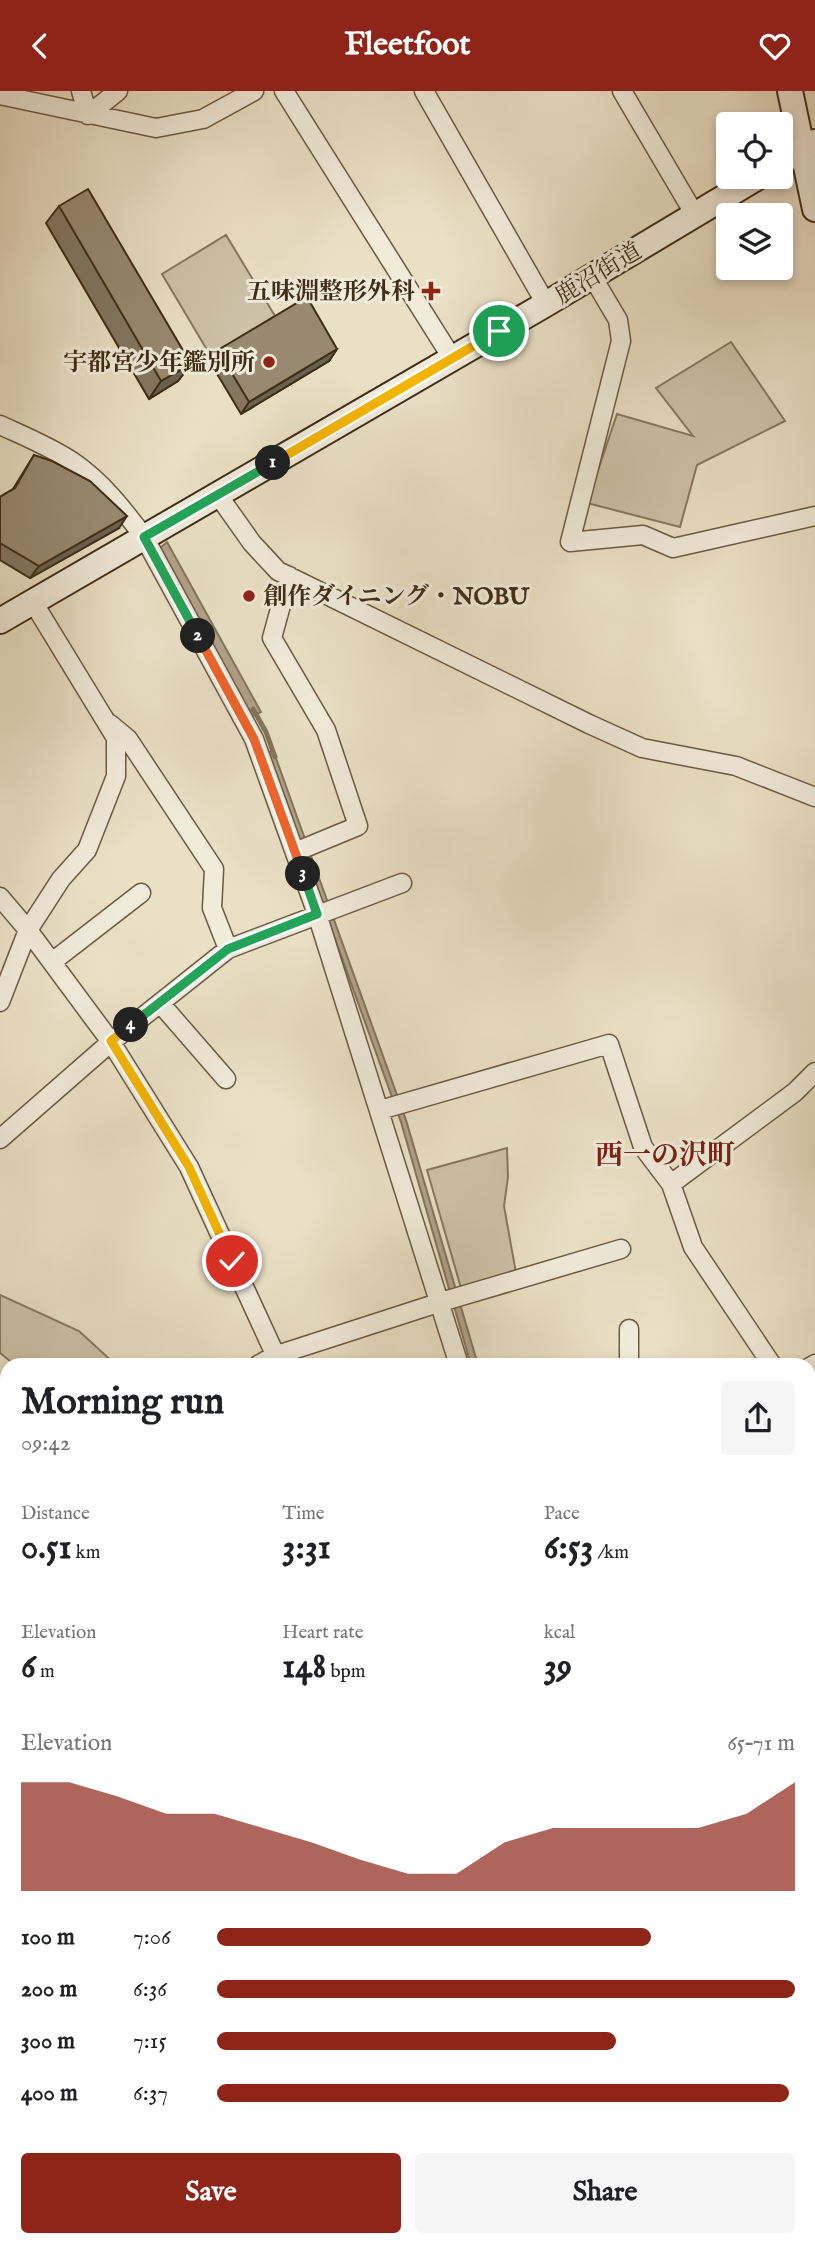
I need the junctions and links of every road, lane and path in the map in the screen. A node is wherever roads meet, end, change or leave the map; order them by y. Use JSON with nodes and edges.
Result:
{"nodes":[{"id":1,"x":81,"y":91,"type":"edge"},
{"id":2,"x":118,"y":91,"type":"edge"},
{"id":3,"x":254,"y":91,"type":"edge"},
{"id":4,"x":284,"y":91,"type":"edge"},
{"id":5,"x":424,"y":91,"type":"edge"},
{"id":6,"x":622,"y":91,"type":"edge"},
{"id":7,"x":790,"y":91,"type":"edge"},
{"id":8,"x":0,"y":95,"type":"edge"},
{"id":9,"x":88,"y":115,"type":"junction"},
{"id":10,"x":809,"y":146,"type":"edge"},
{"id":11,"x":793,"y":155,"type":"edge"},
{"id":12,"x":738,"y":189,"type":"edge"},
{"id":13,"x":815,"y":209,"type":"edge"},
{"id":14,"x":695,"y":215,"type":"junction"},
{"id":15,"x":592,"y":276,"type":"junction"},
{"id":16,"x":546,"y":304,"type":"junction"},
{"id":17,"x":452,"y":358,"type":"junction"},
{"id":18,"x":0,"y":425,"type":"edge"},
{"id":19,"x":218,"y":495,"type":"junction"},
{"id":20,"x":815,"y":516,"type":"edge"},
{"id":21,"x":144,"y":537,"type":"junction"},
{"id":22,"x":289,"y":576,"type":"junction"},
{"id":23,"x":33,"y":602,"type":"junction"},
{"id":24,"x":0,"y":621,"type":"edge"},
{"id":25,"x":106,"y":721,"type":"junction"},
{"id":26,"x":815,"y":797,"type":"edge"},
{"id":27,"x":295,"y":852,"type":"junction"},
{"id":28,"x":402,"y":883,"type":"dead end"},
{"id":29,"x":141,"y":893,"type":"dead end"},
{"id":30,"x":0,"y":897,"type":"edge"},
{"id":31,"x":317,"y":914,"type":"junction"},
{"id":32,"x":28,"y":930,"type":"junction"},
{"id":33,"x":228,"y":949,"type":"junction"},
{"id":34,"x":51,"y":962,"type":"junction"},
{"id":35,"x":0,"y":1002,"type":"edge"},
{"id":36,"x":159,"y":1003,"type":"junction"},
{"id":37,"x":111,"y":1041,"type":"junction"},
{"id":38,"x":815,"y":1072,"type":"edge"},
{"id":39,"x":226,"y":1079,"type":"dead end"},
{"id":40,"x":380,"y":1110,"type":"junction"},
{"id":41,"x":0,"y":1139,"type":"edge"},
{"id":42,"x":671,"y":1184,"type":"junction"},
{"id":43,"x":621,"y":1249,"type":"dead end"},
{"id":44,"x":441,"y":1302,"type":"junction"},
{"id":45,"x":629,"y":1329,"type":"dead end"},
{"id":46,"x":276,"y":1358,"type":"edge"},
{"id":47,"x":283,"y":1358,"type":"edge"},
{"id":48,"x":457,"y":1358,"type":"edge"},
{"id":49,"x":629,"y":1358,"type":"edge"},
{"id":50,"x":767,"y":1358,"type":"edge"}],
"edges":[{"from":1,"to":9,"type":"street"},
{"from":2,"to":9,"type":"street"},
{"from":3,"to":9,"type":"street"},
{"from":4,"to":17,"type":"street"},
{"from":5,"to":16,"type":"street"},
{"from":6,"to":14,"type":"street"},
{"from":7,"to":10,"type":"street"},
{"from":8,"to":9,"type":"street"},
{"from":10,"to":11,"type":"street"},
{"from":10,"to":13,"type":"street"},
{"from":12,"to":14,"type":"street","name":"鹿沼街道"},
{"from":14,"to":15,"type":"street","name":"鹿沼街道"},
{"from":15,"to":16,"type":"street","name":"鹿沼街道"},
{"from":15,"to":20,"type":"street"},
{"from":16,"to":17,"type":"street","name":"鹿沼街道"},
{"from":17,"to":19,"type":"street","name":"鹿沼街道"},
{"from":18,"to":21,"type":"street"},
{"from":19,"to":21,"type":"street","name":"鹿沼街道"},
{"from":19,"to":22,"type":"street"},
{"from":21,"to":23,"type":"street","name":"鹿沼街道"},
{"from":21,"to":27,"type":"street"},
{"from":22,"to":26,"type":"street"},
{"from":22,"to":27,"type":"street"},
{"from":23,"to":24,"type":"street","name":"鹿沼街道"},
{"from":23,"to":25,"type":"street"},
{"from":25,"to":32,"type":"street"},
{"from":25,"to":33,"type":"street"},
{"from":27,"to":31,"type":"street"},
{"from":28,"to":31,"type":"street"},
{"from":29,"to":34,"type":"street"},
{"from":30,"to":32,"type":"street"},
{"from":31,"to":33,"type":"street"},
{"from":31,"to":40,"type":"street"},
{"from":32,"to":34,"type":"street"},
{"from":32,"to":35,"type":"street"},
{"from":33,"to":36,"type":"street"},
{"from":34,"to":37,"type":"street"},
{"from":36,"to":37,"type":"street"},
{"from":36,"to":39,"type":"street"},
{"from":37,"to":41,"type":"street"},
{"from":37,"to":46,"type":"street"},
{"from":38,"to":42,"type":"street"},
{"from":40,"to":42,"type":"street"},
{"from":40,"to":44,"type":"street"},
{"from":42,"to":50,"type":"street"},
{"from":43,"to":44,"type":"street"},
{"from":44,"to":47,"type":"street"},
{"from":44,"to":48,"type":"street"},
{"from":45,"to":49,"type":"street"}]}
